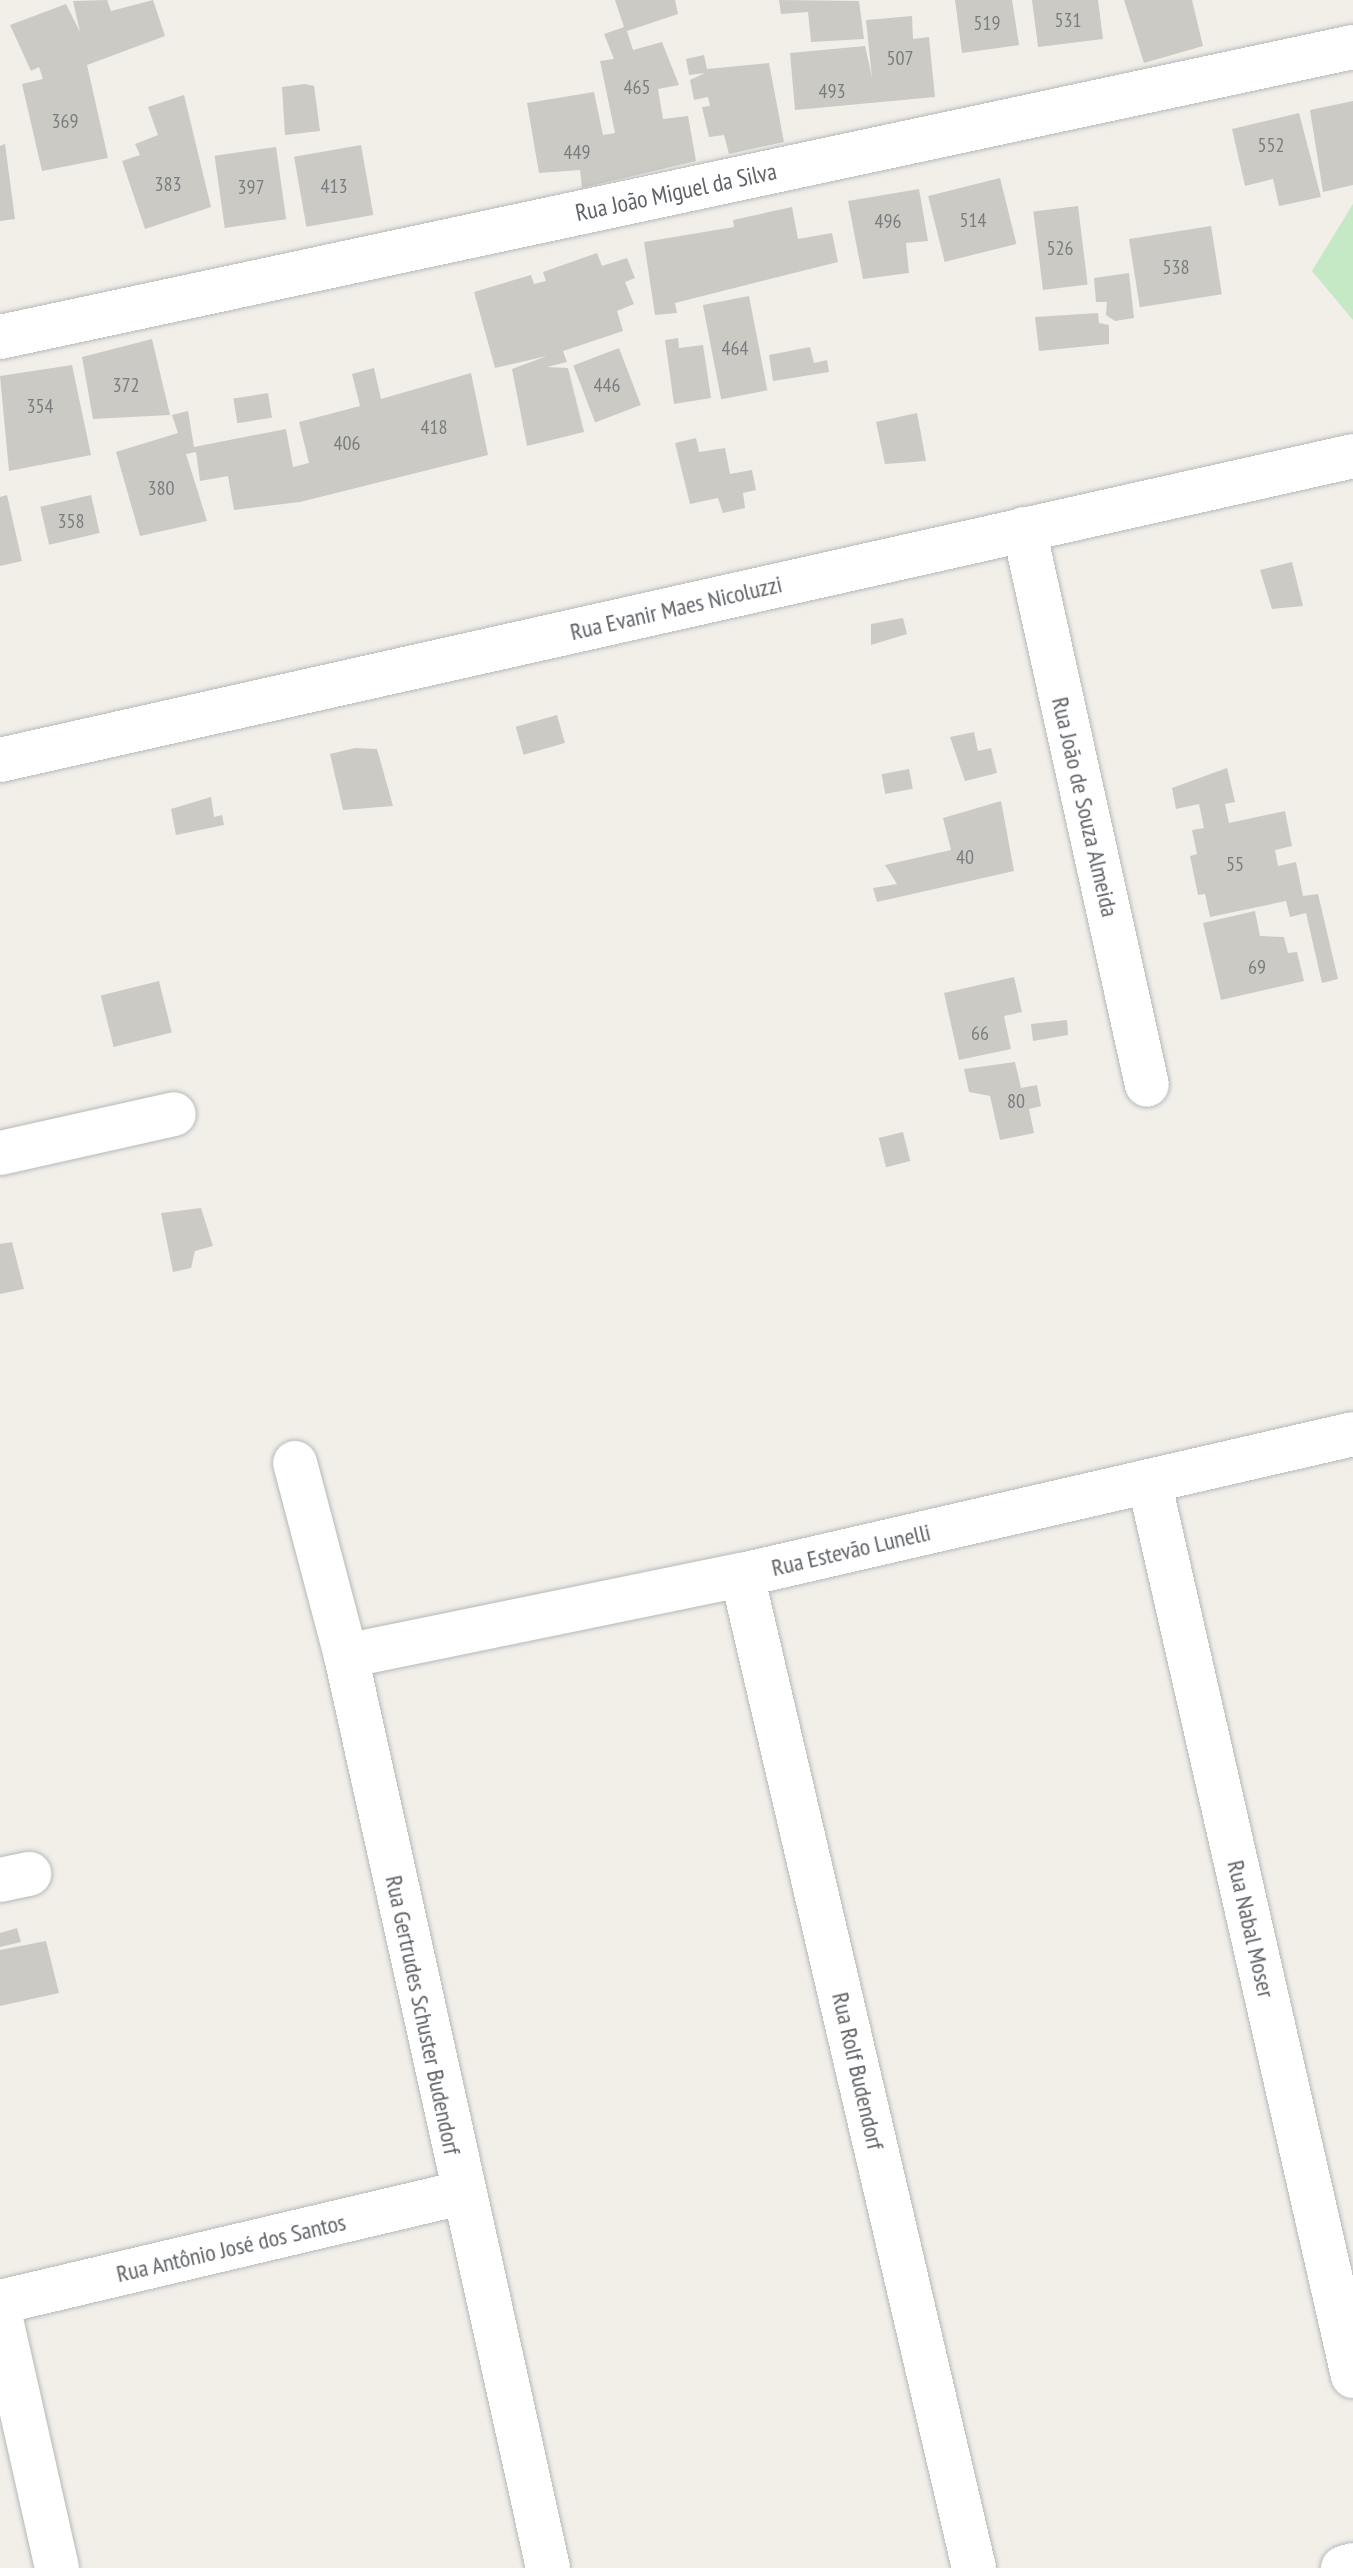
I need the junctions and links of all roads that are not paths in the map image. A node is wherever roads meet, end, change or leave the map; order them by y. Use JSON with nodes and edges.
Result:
{"nodes":[{"id":1,"x":1353,"y":47,"type":"edge"},
{"id":2,"x":0,"y":337,"type":"edge"},
{"id":3,"x":1353,"y":456,"type":"edge"},
{"id":4,"x":1024,"y":529,"type":"junction"},
{"id":5,"x":0,"y":760,"type":"edge"},
{"id":6,"x":1147,"y":1085,"type":"dead end"},
{"id":7,"x":174,"y":1114,"type":"dead end"},
{"id":8,"x":0,"y":1153,"type":"edge"},
{"id":9,"x":1353,"y":1434,"type":"edge"},
{"id":10,"x":295,"y":1463,"type":"dead end"},
{"id":11,"x":1149,"y":1481,"type":"junction"},
{"id":12,"x":742,"y":1575,"type":"junction"},
{"id":13,"x":346,"y":1656,"type":"junction"},
{"id":14,"x":461,"y":2193,"type":"junction"},
{"id":15,"x":0,"y":2302,"type":"edge"},
{"id":16,"x":0,"y":2315,"type":"edge"},
{"id":17,"x":1353,"y":2376,"type":"edge"},
{"id":18,"x":1353,"y":2565,"type":"edge"},
{"id":19,"x":57,"y":2568,"type":"edge"},
{"id":20,"x":548,"y":2568,"type":"edge"},
{"id":21,"x":974,"y":2568,"type":"edge"},
{"id":22,"x":1343,"y":2568,"type":"edge"}],
"edges":[{"from":1,"to":2,"type":"street","name":"Rua João Miguel da Silva"},
{"from":3,"to":4,"type":"street","name":"Rua Evanir Maes Nicoluzzi"},
{"from":4,"to":5,"type":"street","name":"Rua Evanir Maes Nicoluzzi"},
{"from":4,"to":6,"type":"street","name":"Rua João de Souza Almeida"},
{"from":7,"to":8,"type":"street"},
{"from":9,"to":11,"type":"street","name":"Rua Estevão Lunelli"},
{"from":10,"to":13,"type":"street","name":"Rua Gertrudes Schuster Budendorf"},
{"from":11,"to":12,"type":"street","name":"Rua Estevão Lunelli"},
{"from":11,"to":17,"type":"street","name":"Rua Nabal Moser"},
{"from":12,"to":13,"type":"street","name":"Rua Estevão Lunelli"},
{"from":12,"to":21,"type":"street","name":"Rua Rolf Budendorf"},
{"from":13,"to":14,"type":"street","name":"Rua Gertrudes Schuster Budendorf"},
{"from":14,"to":15,"type":"street","name":"Rua Antônio José dos Santos"},
{"from":14,"to":20,"type":"street","name":"Rua Gertrudes Schuster Budendorf"},
{"from":16,"to":19,"type":"street"},
{"from":18,"to":22,"type":"street"}]}
